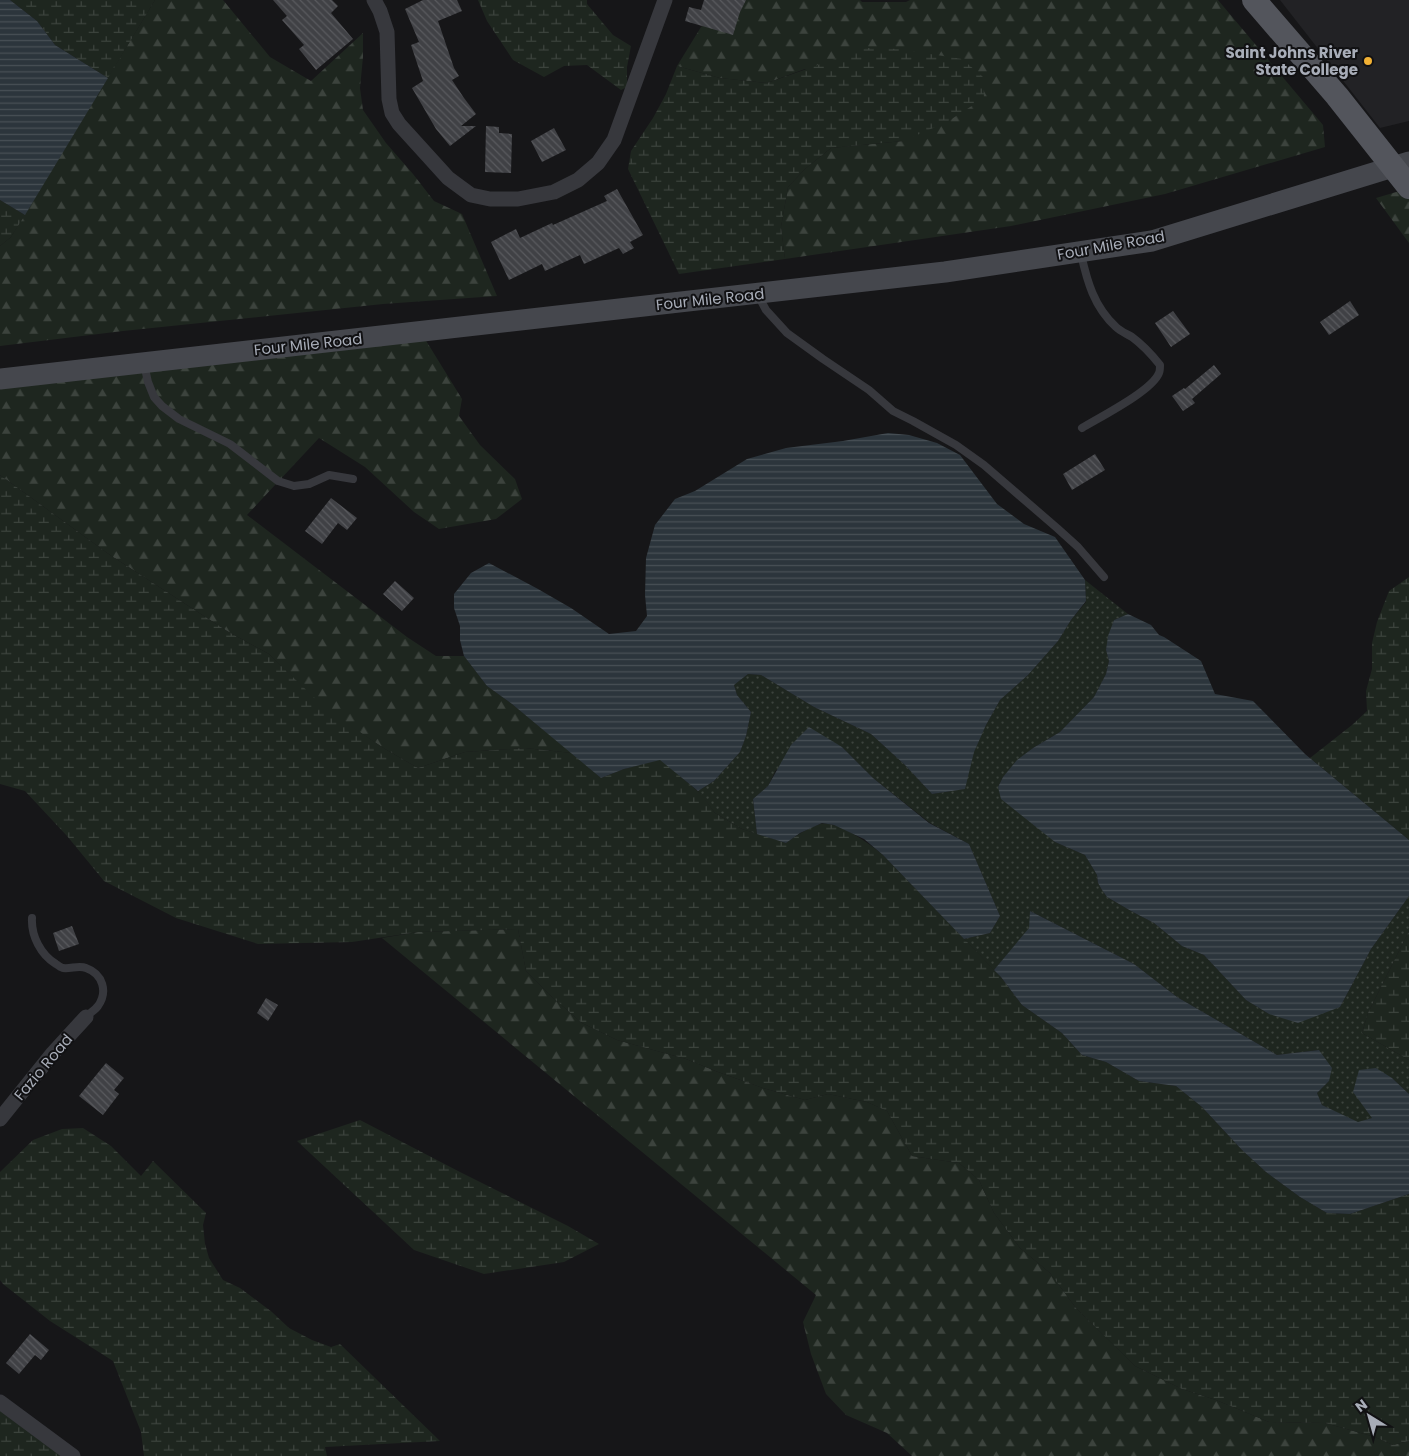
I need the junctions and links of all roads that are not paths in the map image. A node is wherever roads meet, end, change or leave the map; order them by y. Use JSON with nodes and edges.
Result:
{"nodes":[{"id":1,"x":374,"y":0,"type":"edge"},
{"id":2,"x":665,"y":0,"type":"edge"},
{"id":3,"x":1254,"y":0,"type":"edge"},
{"id":4,"x":1401,"y":164,"type":"edge"},
{"id":5,"x":1409,"y":187,"type":"edge"},
{"id":6,"x":1080,"y":252,"type":"junction"},
{"id":7,"x":757,"y":293,"type":"junction"},
{"id":8,"x":144,"y":363,"type":"junction"},
{"id":9,"x":0,"y":379,"type":"edge"},
{"id":10,"x":1082,"y":428,"type":"dead end"},
{"id":11,"x":353,"y":479,"type":"dead end"},
{"id":12,"x":1104,"y":577,"type":"dead end"},
{"id":13,"x":32,"y":918,"type":"dead end"},
{"id":14,"x":86,"y":1016,"type":"joint"},
{"id":15,"x":0,"y":1119,"type":"edge"},
{"id":16,"x":0,"y":1402,"type":"edge"},
{"id":17,"x":73,"y":1456,"type":"edge"}],
"edges":[{"from":1,"to":2,"type":"street"},
{"from":3,"to":4,"type":"main road"},
{"from":4,"to":5,"type":"main road"},
{"from":4,"to":6,"type":"main road","name":"Four Mile Road"},
{"from":6,"to":7,"type":"main road","name":"Four Mile Road"},
{"from":6,"to":10,"type":"lane"},
{"from":7,"to":8,"type":"main road","name":"Four Mile Road"},
{"from":7,"to":12,"type":"lane"},
{"from":8,"to":9,"type":"main road","name":"Four Mile Road"},
{"from":8,"to":11,"type":"lane"},
{"from":13,"to":14,"type":"lane"},
{"from":14,"to":15,"type":"street","name":"Fazio Road"},
{"from":16,"to":17,"type":"street"}]}
